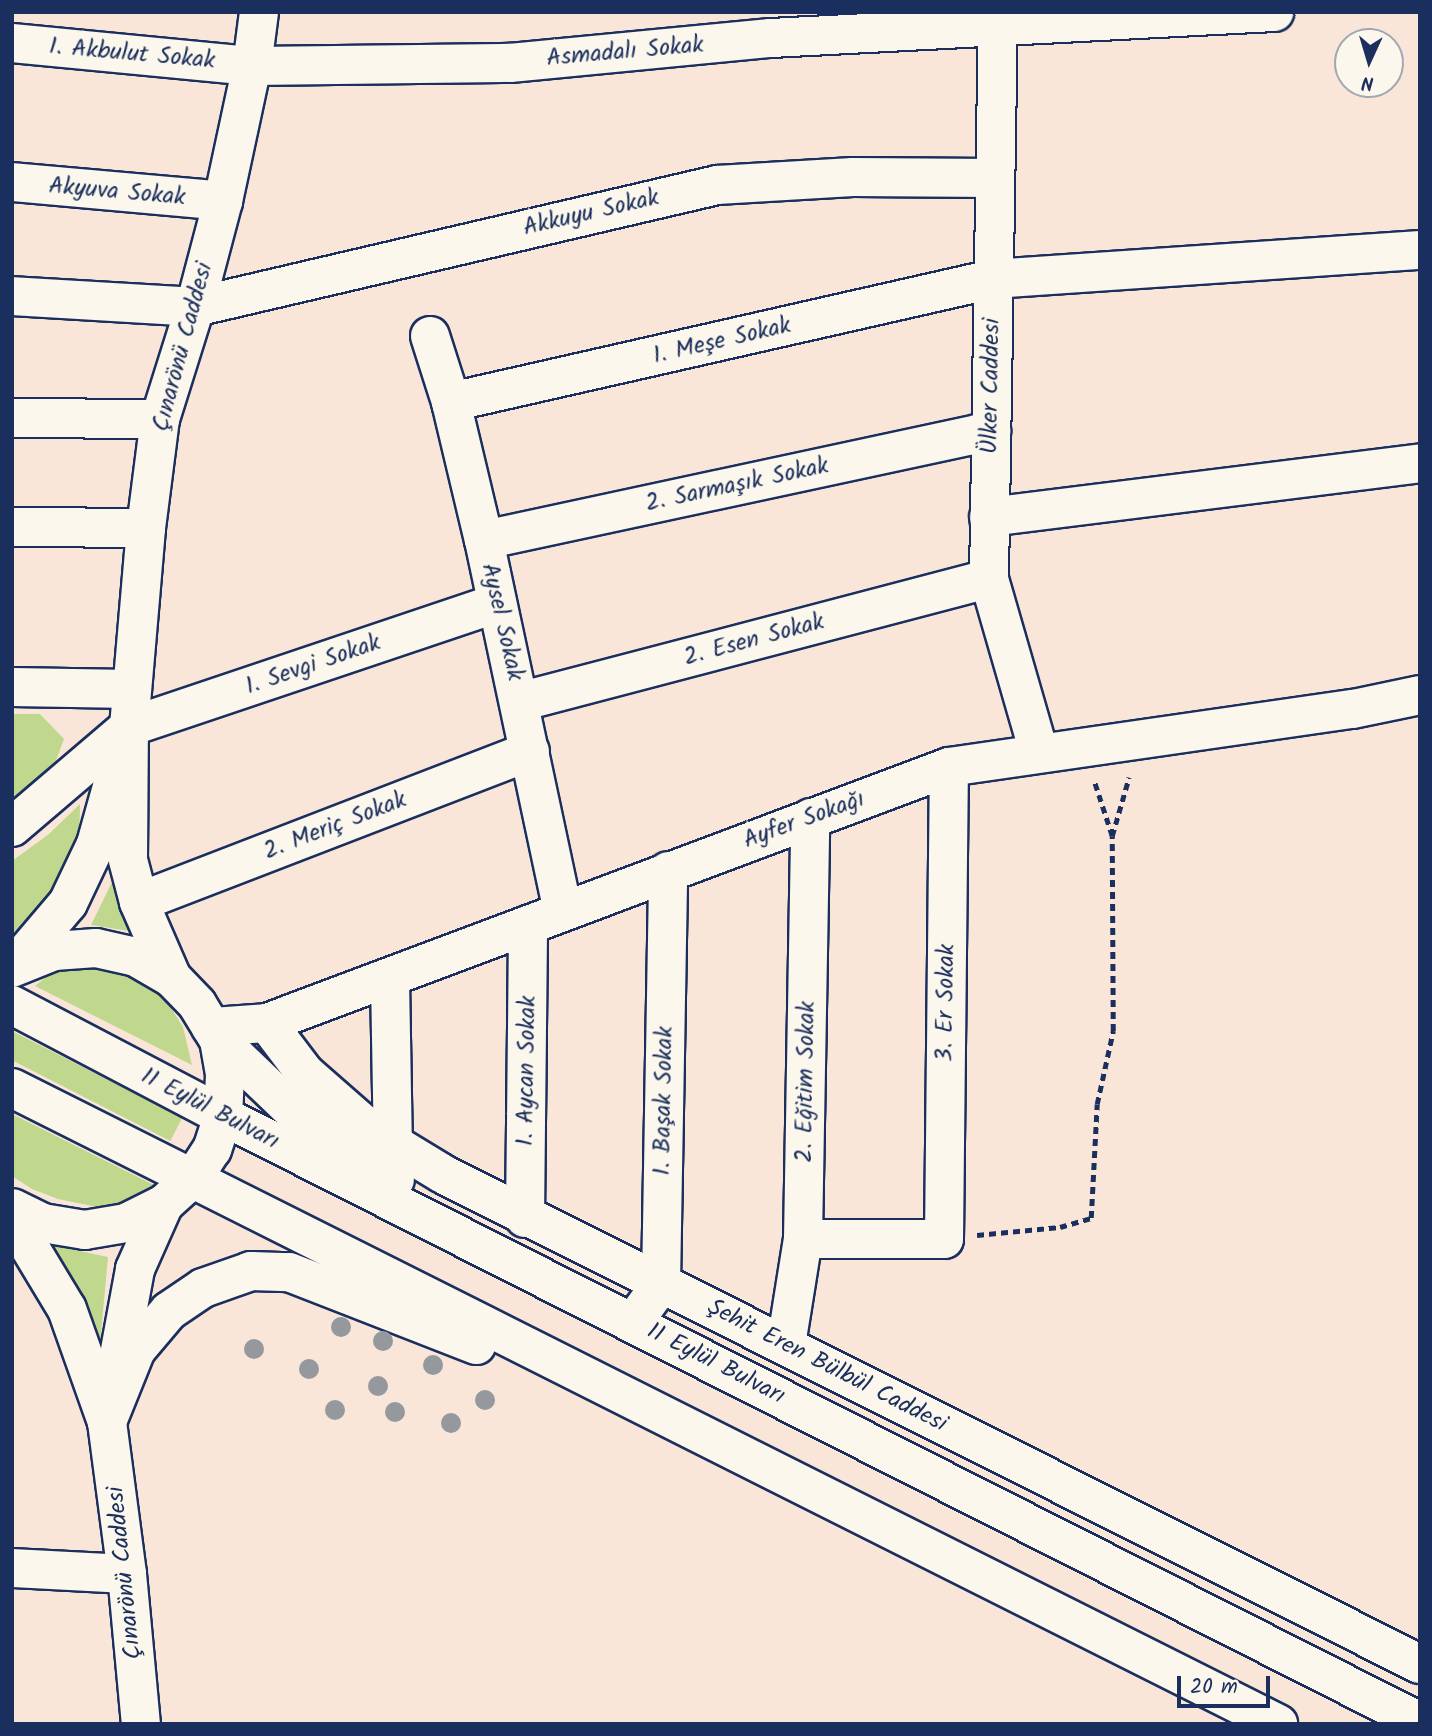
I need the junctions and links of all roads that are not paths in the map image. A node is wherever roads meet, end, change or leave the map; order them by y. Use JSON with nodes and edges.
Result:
{"nodes":[{"id":1,"x":259,"y":12,"type":"edge"},
{"id":2,"x":1274,"y":12,"type":"edge"},
{"id":3,"x":998,"y":21,"type":"edge"},
{"id":4,"x":12,"y":43,"type":"edge"},
{"id":5,"x":252,"y":66,"type":"junction"},
{"id":6,"x":995,"y":178,"type":"junction"},
{"id":7,"x":12,"y":182,"type":"edge"},
{"id":8,"x":223,"y":201,"type":"junction"},
{"id":9,"x":1420,"y":250,"type":"edge"},
{"id":10,"x":993,"y":279,"type":"junction"},
{"id":11,"x":12,"y":296,"type":"edge"},
{"id":12,"x":195,"y":307,"type":"junction"},
{"id":13,"x":430,"y":336,"type":"dead end"},
{"id":14,"x":451,"y":402,"type":"junction"},
{"id":15,"x":12,"y":418,"type":"edge"},
{"id":16,"x":160,"y":419,"type":"junction"},
{"id":17,"x":991,"y":431,"type":"junction"},
{"id":18,"x":1420,"y":463,"type":"edge"},
{"id":19,"x":989,"y":517,"type":"junction"},
{"id":20,"x":12,"y":527,"type":"edge"},
{"id":21,"x":146,"y":528,"type":"junction"},
{"id":22,"x":484,"y":540,"type":"junction"},
{"id":23,"x":989,"y":579,"type":"junction"},
{"id":24,"x":497,"y":603,"type":"junction"},
{"id":25,"x":12,"y":687,"type":"edge"},
{"id":26,"x":131,"y":689,"type":"junction"},
{"id":27,"x":1420,"y":695,"type":"edge"},
{"id":28,"x":519,"y":702,"type":"junction"},
{"id":29,"x":129,"y":727,"type":"junction"},
{"id":30,"x":530,"y":751,"type":"junction"},
{"id":31,"x":1039,"y":752,"type":"junction"},
{"id":32,"x":949,"y":767,"type":"junction"},
{"id":33,"x":810,"y":818,"type":"junction"},
{"id":34,"x":12,"y":827,"type":"edge"},
{"id":35,"x":668,"y":871,"type":"junction"},
{"id":36,"x":139,"y":902,"type":"junction"},
{"id":37,"x":563,"y":911,"type":"junction"},
{"id":38,"x":528,"y":925,"type":"junction"},
{"id":39,"x":14,"y":967,"type":"edge"},
{"id":40,"x":172,"y":978,"type":"junction"},
{"id":41,"x":390,"y":979,"type":"junction"},
{"id":42,"x":12,"y":1005,"type":"edge"},
{"id":43,"x":267,"y":1023,"type":"junction"},
{"id":44,"x":215,"y":1034,"type":"junction"},
{"id":45,"x":12,"y":1088,"type":"edge"},
{"id":46,"x":223,"y":1116,"type":"junction"},
{"id":47,"x":393,"y":1143,"type":"junction"},
{"id":48,"x":194,"y":1177,"type":"junction"},
{"id":49,"x":164,"y":1204,"type":"junction"},
{"id":50,"x":12,"y":1209,"type":"edge"},
{"id":51,"x":12,"y":1217,"type":"edge"},
{"id":52,"x":525,"y":1217,"type":"junction"},
{"id":53,"x":803,"y":1238,"type":"junction"},
{"id":54,"x":23,"y":1253,"type":"edge"},
{"id":55,"x":524,"y":1268,"type":"junction"},
{"id":56,"x":661,"y":1284,"type":"junction"},
{"id":57,"x":633,"y":1322,"type":"junction"},
{"id":58,"x":786,"y":1345,"type":"junction"},
{"id":59,"x":107,"y":1422,"type":"junction"},
{"id":60,"x":723,"y":1444,"type":"junction"},
{"id":61,"x":12,"y":1568,"type":"edge"},
{"id":62,"x":127,"y":1574,"type":"junction"},
{"id":63,"x":1420,"y":1664,"type":"edge"},
{"id":64,"x":1420,"y":1722,"type":"edge"},
{"id":65,"x":141,"y":1724,"type":"edge"},
{"id":66,"x":1278,"y":1724,"type":"edge"}],
"edges":[{"from":1,"to":5,"type":"street","name":"Çınarönü Caddesi"},
{"from":2,"to":3,"type":"street","name":"Asmadalı Sokak"},
{"from":3,"to":5,"type":"street","name":"Asmadalı Sokak"},
{"from":3,"to":6,"type":"street","name":"Ülker Caddesi"},
{"from":4,"to":5,"type":"street","name":"1. Akbulut Sokak"},
{"from":5,"to":8,"type":"street","name":"Çınarönü Caddesi"},
{"from":6,"to":10,"type":"street","name":"Ülker Caddesi"},
{"from":6,"to":12,"type":"street","name":"Akkuyu Sokak"},
{"from":7,"to":8,"type":"street","name":"Akyuva Sokak"},
{"from":8,"to":12,"type":"street","name":"Çınarönü Caddesi"},
{"from":9,"to":10,"type":"street","name":"1. Meşe Sokak"},
{"from":10,"to":14,"type":"street","name":"1. Meşe Sokak"},
{"from":10,"to":17,"type":"street","name":"Ülker Caddesi"},
{"from":11,"to":12,"type":"street","name":"Akkuyu Sokak"},
{"from":12,"to":16,"type":"street","name":"Çınarönü Caddesi"},
{"from":13,"to":14,"type":"street","name":"Aysel Sokak"},
{"from":14,"to":22,"type":"street","name":"Aysel Sokak"},
{"from":15,"to":16,"type":"street"},
{"from":16,"to":21,"type":"street","name":"Çınarönü Caddesi"},
{"from":17,"to":19,"type":"street","name":"Ülker Caddesi"},
{"from":17,"to":22,"type":"street","name":"2. Sarmaşık Sokak"},
{"from":18,"to":19,"type":"street"},
{"from":19,"to":23,"type":"street","name":"Ülker Caddesi"},
{"from":20,"to":21,"type":"street"},
{"from":21,"to":26,"type":"street","name":"Çınarönü Caddesi"},
{"from":22,"to":24,"type":"street","name":"Aysel Sokak"},
{"from":23,"to":28,"type":"street","name":"2. Esen Sokak"},
{"from":23,"to":31,"type":"street","name":"Ülker Caddesi"},
{"from":24,"to":28,"type":"street","name":"Aysel Sokak"},
{"from":24,"to":29,"type":"street","name":"1. Sevgi Sokak"},
{"from":25,"to":26,"type":"street"},
{"from":26,"to":29,"type":"street","name":"Çınarönü Caddesi"},
{"from":27,"to":31,"type":"street","name":"Ayfer Sokağı"},
{"from":28,"to":30,"type":"street","name":"Aysel Sokak"},
{"from":29,"to":34,"type":"street"},
{"from":29,"to":36,"type":"street"},
{"from":29,"to":39,"type":"street"},
{"from":30,"to":36,"type":"street","name":"2. Meriç Sokak"},
{"from":30,"to":37,"type":"street","name":"Aysel Sokak"},
{"from":31,"to":32,"type":"street","name":"Ayfer Sokağı"},
{"from":32,"to":33,"type":"street","name":"Ayfer Sokağı"},
{"from":32,"to":53,"type":"street","name":"3. Er Sokak"},
{"from":33,"to":35,"type":"street","name":"Ayfer Sokağı"},
{"from":33,"to":53,"type":"street","name":"2. Eğitim Sokak"},
{"from":35,"to":37,"type":"street","name":"Ayfer Sokağı"},
{"from":35,"to":56,"type":"street","name":"1. Başak Sokak"},
{"from":36,"to":40,"type":"street"},
{"from":37,"to":38,"type":"street","name":"Ayfer Sokağı"},
{"from":38,"to":41,"type":"street","name":"Ayfer Sokağı"},
{"from":38,"to":52,"type":"street","name":"1. Aycan Sokak"},
{"from":39,"to":40,"type":"street"},
{"from":40,"to":44,"type":"street"},
{"from":41,"to":43,"type":"street","name":"Ayfer Sokağı"},
{"from":41,"to":47,"type":"street"},
{"from":42,"to":46,"type":"street","name":"11 Eylül Bulvarı"},
{"from":43,"to":44,"type":"street","name":"Ayfer Sokağı"},
{"from":43,"to":47,"type":"street","name":"Şehit Eren Bülbül Caddesi"},
{"from":44,"to":46,"type":"street"},
{"from":44,"to":55,"type":"street"},
{"from":45,"to":48,"type":"street"},
{"from":46,"to":48,"type":"street"},
{"from":46,"to":55,"type":"street","name":"11 Eylül Bulvarı"},
{"from":47,"to":52,"type":"street","name":"Şehit Eren Bülbül Caddesi"},
{"from":48,"to":49,"type":"street"},
{"from":48,"to":60,"type":"street"},
{"from":49,"to":50,"type":"street"},
{"from":49,"to":59,"type":"street"},
{"from":51,"to":54,"type":"street"},
{"from":52,"to":56,"type":"street","name":"Şehit Eren Bülbül Caddesi"},
{"from":53,"to":58,"type":"street","name":"2. Eğitim Sokak"},
{"from":54,"to":59,"type":"street"},
{"from":55,"to":57,"type":"street","name":"11 Eylül Bulvarı"},
{"from":56,"to":57,"type":"street"},
{"from":56,"to":58,"type":"street","name":"Şehit Eren Bülbül Caddesi"},
{"from":57,"to":64,"type":"street","name":"11 Eylül Bulvarı"},
{"from":58,"to":63,"type":"street","name":"Şehit Eren Bülbül Caddesi"},
{"from":59,"to":60,"type":"street"},
{"from":59,"to":62,"type":"street","name":"Çınarönü Caddesi"},
{"from":60,"to":66,"type":"street"},
{"from":61,"to":62,"type":"street"},
{"from":62,"to":65,"type":"street","name":"Çınarönü Caddesi"}]}
